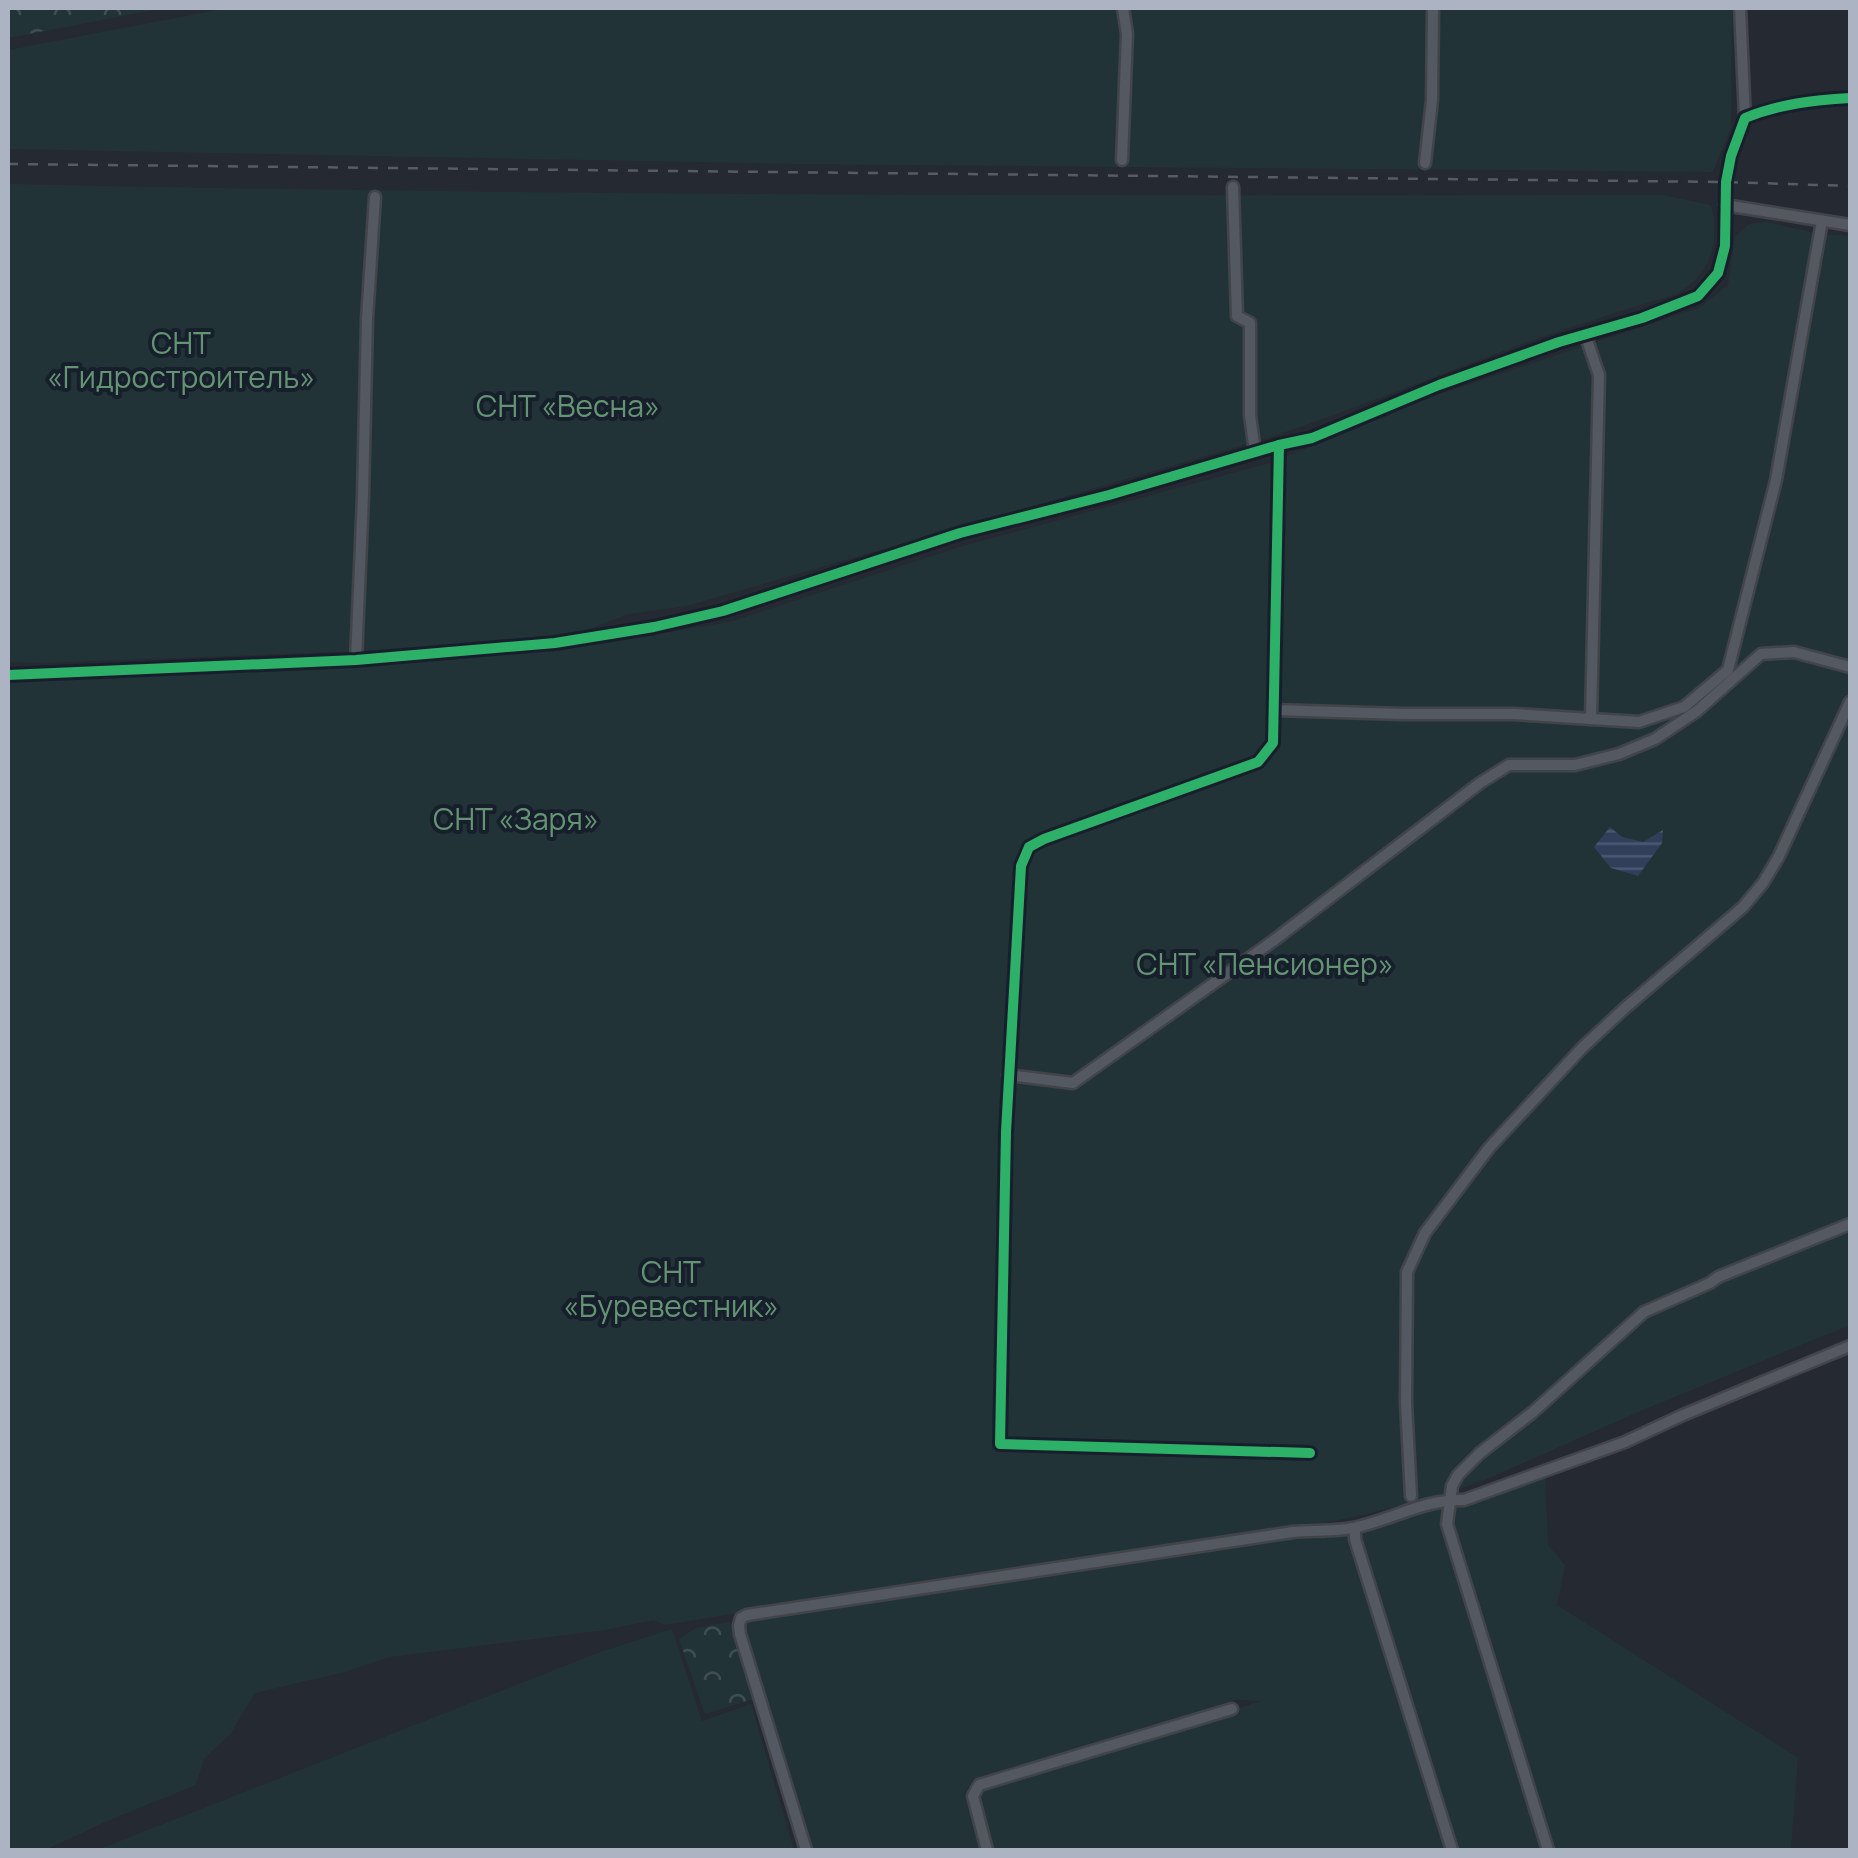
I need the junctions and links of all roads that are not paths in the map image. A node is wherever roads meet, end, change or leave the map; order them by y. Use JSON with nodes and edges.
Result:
{"nodes":[{"id":1,"x":1123,"y":8,"type":"edge"},
{"id":2,"x":1432,"y":8,"type":"edge"},
{"id":3,"x":1740,"y":8,"type":"edge"},
{"id":4,"x":1850,"y":98,"type":"edge"},
{"id":5,"x":1745,"y":118,"type":"junction"},
{"id":6,"x":1122,"y":160,"type":"dead end"},
{"id":7,"x":1426,"y":163,"type":"dead end"},
{"id":8,"x":1233,"y":187,"type":"dead end"},
{"id":9,"x":375,"y":198,"type":"dead end"},
{"id":10,"x":1724,"y":205,"type":"junction"},
{"id":11,"x":1822,"y":221,"type":"junction"},
{"id":12,"x":1850,"y":225,"type":"edge"},
{"id":13,"x":1585,"y":334,"type":"junction"},
{"id":14,"x":1279,"y":446,"type":"junction"},
{"id":15,"x":1255,"y":452,"type":"junction"},
{"id":16,"x":356,"y":660,"type":"junction"},
{"id":17,"x":1850,"y":667,"type":"edge"},
{"id":18,"x":8,"y":675,"type":"edge"},
{"id":19,"x":1850,"y":702,"type":"edge"},
{"id":20,"x":1273,"y":710,"type":"junction"},
{"id":21,"x":1591,"y":719,"type":"junction"},
{"id":22,"x":1008,"y":1075,"type":"junction"},
{"id":23,"x":1850,"y":1224,"type":"edge"},
{"id":24,"x":1850,"y":1346,"type":"edge"},
{"id":25,"x":1310,"y":1454,"type":"dead end"},
{"id":26,"x":1410,"y":1496,"type":"dead end"},
{"id":27,"x":1450,"y":1499,"type":"junction"},
{"id":28,"x":1354,"y":1528,"type":"junction"},
{"id":29,"x":1232,"y":1709,"type":"dead end"},
{"id":30,"x":806,"y":1850,"type":"edge"},
{"id":31,"x":987,"y":1850,"type":"edge"},
{"id":32,"x":1452,"y":1850,"type":"edge"},
{"id":33,"x":1548,"y":1850,"type":"edge"}],
"edges":[{"from":1,"to":6,"type":"street"},
{"from":2,"to":7,"type":"street"},
{"from":3,"to":5,"type":"street"},
{"from":4,"to":5,"type":"street"},
{"from":5,"to":10,"type":"street"},
{"from":8,"to":15,"type":"street"},
{"from":9,"to":16,"type":"street"},
{"from":10,"to":11,"type":"street"},
{"from":10,"to":13,"type":"street"},
{"from":11,"to":12,"type":"street"},
{"from":11,"to":21,"type":"street"},
{"from":13,"to":14,"type":"street"},
{"from":13,"to":21,"type":"street"},
{"from":14,"to":15,"type":"street"},
{"from":14,"to":20,"type":"street"},
{"from":15,"to":16,"type":"street"},
{"from":16,"to":18,"type":"street"},
{"from":17,"to":22,"type":"street"},
{"from":19,"to":26,"type":"street"},
{"from":20,"to":21,"type":"street"},
{"from":20,"to":22,"type":"street"},
{"from":22,"to":25,"type":"street"},
{"from":23,"to":27,"type":"street"},
{"from":24,"to":27,"type":"street"},
{"from":27,"to":28,"type":"street"},
{"from":27,"to":33,"type":"street"},
{"from":28,"to":30,"type":"street"},
{"from":28,"to":32,"type":"street"},
{"from":29,"to":31,"type":"street"}]}
